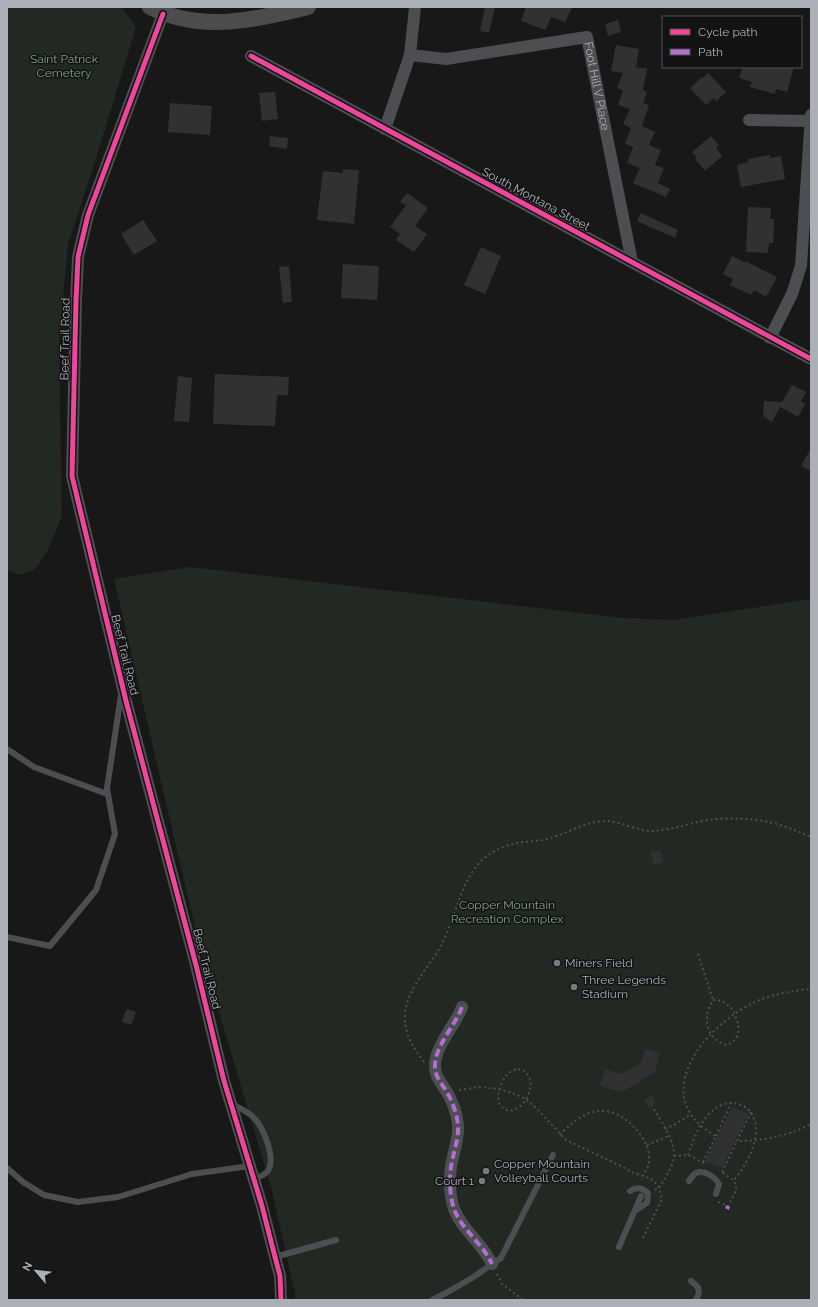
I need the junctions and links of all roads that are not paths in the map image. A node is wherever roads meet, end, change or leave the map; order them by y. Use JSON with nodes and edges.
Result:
{"nodes":[{"id":1,"x":308,"y":7,"type":"edge"},
{"id":2,"x":415,"y":7,"type":"edge"},
{"id":3,"x":157,"y":10,"type":"edge"},
{"id":4,"x":410,"y":54,"type":"junction"},
{"id":5,"x":251,"y":56,"type":"dead end"},
{"id":6,"x":811,"y":115,"type":"edge"},
{"id":7,"x":749,"y":120,"type":"dead end"},
{"id":8,"x":811,"y":121,"type":"edge"},
{"id":9,"x":385,"y":129,"type":"junction"},
{"id":10,"x":632,"y":262,"type":"junction"},
{"id":11,"x":770,"y":338,"type":"junction"},
{"id":12,"x":811,"y":359,"type":"edge"},
{"id":13,"x":123,"y":688,"type":"junction"},
{"id":14,"x":7,"y":749,"type":"edge"},
{"id":15,"x":108,"y":794,"type":"junction"},
{"id":16,"x":7,"y":937,"type":"edge"},
{"id":17,"x":462,"y":1006,"type":"dead end"},
{"id":18,"x":232,"y":1104,"type":"junction"},
{"id":19,"x":553,"y":1155,"type":"dead end"},
{"id":20,"x":250,"y":1166,"type":"junction"},
{"id":21,"x":7,"y":1168,"type":"edge"},
{"id":22,"x":254,"y":1178,"type":"junction"},
{"id":23,"x":689,"y":1181,"type":"dead end"},
{"id":24,"x":630,"y":1191,"type":"dead end"},
{"id":25,"x":716,"y":1194,"type":"dead end"},
{"id":26,"x":641,"y":1196,"type":"dead end"},
{"id":27,"x":636,"y":1210,"type":"junction"},
{"id":28,"x":336,"y":1240,"type":"dead end"},
{"id":29,"x":619,"y":1247,"type":"dead end"},
{"id":30,"x":275,"y":1257,"type":"junction"},
{"id":31,"x":494,"y":1268,"type":"junction"},
{"id":32,"x":691,"y":1281,"type":"dead end"},
{"id":33,"x":281,"y":1300,"type":"edge"},
{"id":34,"x":432,"y":1300,"type":"edge"},
{"id":35,"x":696,"y":1300,"type":"edge"}],
"edges":[{"from":1,"to":3,"type":"street"},
{"from":2,"to":4,"type":"street"},
{"from":3,"to":13,"type":"street","name":"Beef Trail Road"},
{"from":4,"to":9,"type":"street"},
{"from":4,"to":10,"type":"street","name":"Foot Hill V Place"},
{"from":5,"to":9,"type":"street","name":"South Montana Street"},
{"from":6,"to":8,"type":"street"},
{"from":7,"to":8,"type":"street"},
{"from":8,"to":11,"type":"street"},
{"from":9,"to":10,"type":"street","name":"South Montana Street"},
{"from":10,"to":11,"type":"street","name":"South Montana Street"},
{"from":11,"to":12,"type":"street","name":"South Montana Street"},
{"from":13,"to":15,"type":"lane"},
{"from":13,"to":18,"type":"street","name":"Beef Trail Road"},
{"from":14,"to":15,"type":"lane"},
{"from":15,"to":16,"type":"lane"},
{"from":17,"to":31,"type":"street"},
{"from":18,"to":20,"type":"street","name":"Beef Trail Road"},
{"from":18,"to":22,"type":"lane"},
{"from":19,"to":31,"type":"lane"},
{"from":20,"to":21,"type":"lane"},
{"from":20,"to":22,"type":"street","name":"Beef Trail Road"},
{"from":22,"to":30,"type":"street","name":"Beef Trail Road"},
{"from":23,"to":25,"type":"lane"},
{"from":24,"to":27,"type":"lane"},
{"from":26,"to":27,"type":"lane"},
{"from":27,"to":29,"type":"lane"},
{"from":28,"to":30,"type":"lane"},
{"from":30,"to":33,"type":"street","name":"Beef Trail Road"},
{"from":31,"to":34,"type":"lane"},
{"from":32,"to":35,"type":"lane"}]}
